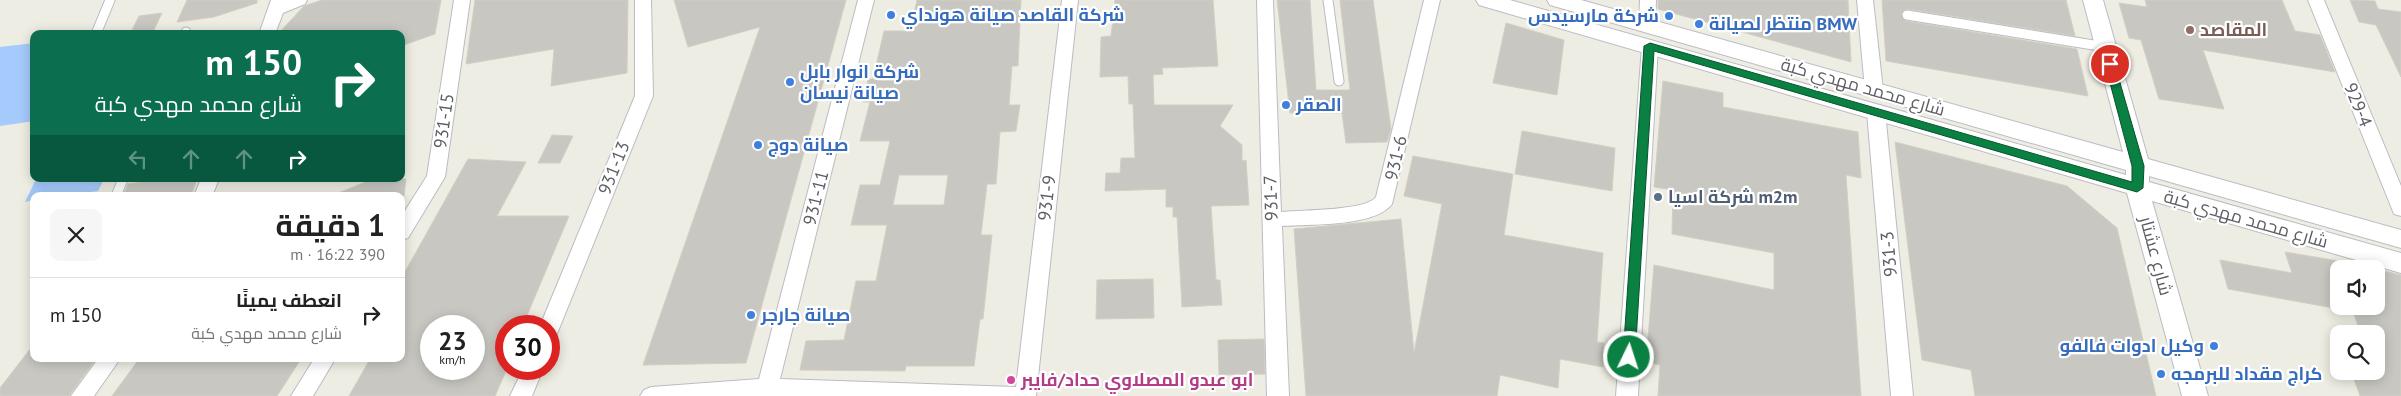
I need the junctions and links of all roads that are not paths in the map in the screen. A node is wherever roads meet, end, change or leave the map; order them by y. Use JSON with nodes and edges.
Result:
{"nodes":[{"id":1,"x":110,"y":0,"type":"edge"},
{"id":2,"x":299,"y":0,"type":"edge"},
{"id":3,"x":462,"y":0,"type":"edge"},
{"id":4,"x":643,"y":0,"type":"edge"},
{"id":5,"x":866,"y":0,"type":"edge"},
{"id":6,"x":1070,"y":0,"type":"edge"},
{"id":7,"x":1265,"y":0,"type":"edge"},
{"id":8,"x":1328,"y":0,"type":"edge"},
{"id":9,"x":1432,"y":0,"type":"edge"},
{"id":10,"x":1486,"y":0,"type":"edge"},
{"id":11,"x":1557,"y":0,"type":"edge"},
{"id":12,"x":1648,"y":0,"type":"edge"},
{"id":13,"x":1865,"y":0,"type":"edge"},
{"id":14,"x":2093,"y":0,"type":"edge"},
{"id":15,"x":2316,"y":0,"type":"edge"},
{"id":16,"x":278,"y":5,"type":"edge"},
{"id":17,"x":1907,"y":15,"type":"dead end"},
{"id":18,"x":98,"y":30,"type":"edge"},
{"id":19,"x":269,"y":30,"type":"edge"},
{"id":20,"x":1648,"y":36,"type":"junction"},
{"id":21,"x":2106,"y":48,"type":"junction"},
{"id":22,"x":1788,"y":75,"type":"junction"},
{"id":23,"x":1339,"y":81,"type":"dead end"},
{"id":24,"x":1874,"y":90,"type":"junction"},
{"id":25,"x":1876,"y":112,"type":"junction"},
{"id":26,"x":2137,"y":177,"type":"junction"},
{"id":27,"x":2401,"y":209,"type":"edge"},
{"id":28,"x":1272,"y":220,"type":"junction"},
{"id":29,"x":405,"y":227,"type":"edge"},
{"id":30,"x":2401,"y":238,"type":"edge"},
{"id":31,"x":2401,"y":263,"type":"edge"},
{"id":32,"x":555,"y":315,"type":"edge"},
{"id":33,"x":108,"y":362,"type":"edge"},
{"id":34,"x":323,"y":362,"type":"edge"},
{"id":35,"x":528,"y":380,"type":"edge"},
{"id":36,"x":766,"y":392,"type":"edge"},
{"id":37,"x":82,"y":396,"type":"edge"},
{"id":38,"x":302,"y":396,"type":"edge"},
{"id":39,"x":521,"y":396,"type":"edge"},
{"id":40,"x":651,"y":396,"type":"edge"},
{"id":41,"x":1023,"y":396,"type":"edge"},
{"id":42,"x":1278,"y":396,"type":"edge"},
{"id":43,"x":1627,"y":396,"type":"edge"},
{"id":44,"x":1902,"y":396,"type":"edge"},
{"id":45,"x":2195,"y":396,"type":"edge"}],
"edges":[{"from":1,"to":18,"type":"lane"},
{"from":2,"to":16,"type":"street"},
{"from":3,"to":29,"type":"street","name":"931-15"},
{"from":4,"to":32,"type":"street","name":"931-13"},
{"from":5,"to":36,"type":"street","name":"931-11"},
{"from":6,"to":41,"type":"street","name":"931-9"},
{"from":7,"to":28,"type":"street","name":"931-7"},
{"from":8,"to":23,"type":"lane"},
{"from":9,"to":28,"type":"street","name":"931-6"},
{"from":10,"to":20,"type":"street","name":"شارع محمد مهدي كبة"},
{"from":11,"to":20,"type":"street","name":"شارع محمد مهدي كبة"},
{"from":12,"to":20,"type":"street"},
{"from":13,"to":24,"type":"street"},
{"from":14,"to":21,"type":"street","name":"شارع عشتار"},
{"from":15,"to":27,"type":"street","name":"929-4"},
{"from":16,"to":19,"type":"street"},
{"from":17,"to":21,"type":"lane"},
{"from":20,"to":22,"type":"street","name":"شارع محمد مهدي كبة"},
{"from":20,"to":43,"type":"street"},
{"from":21,"to":26,"type":"street","name":"شارع عشتار"},
{"from":22,"to":24,"type":"street","name":"شارع محمد مهدي كبة"},
{"from":22,"to":25,"type":"street","name":"شارع محمد مهدي كبة"},
{"from":24,"to":26,"type":"street","name":"شارع محمد مهدي كبة"},
{"from":25,"to":26,"type":"street","name":"شارع محمد مهدي كبة"},
{"from":25,"to":44,"type":"street","name":"931-3"},
{"from":26,"to":30,"type":"street","name":"شارع محمد مهدي كبة"},
{"from":26,"to":31,"type":"street","name":"شارع محمد مهدي كبة"},
{"from":26,"to":45,"type":"street","name":"شارع عشتار"},
{"from":28,"to":42,"type":"street","name":"931-7"},
{"from":33,"to":37,"type":"street"},
{"from":34,"to":38,"type":"street"},
{"from":35,"to":39,"type":"street"},
{"from":36,"to":40,"type":"street"},
{"from":36,"to":41,"type":"street"}]}
